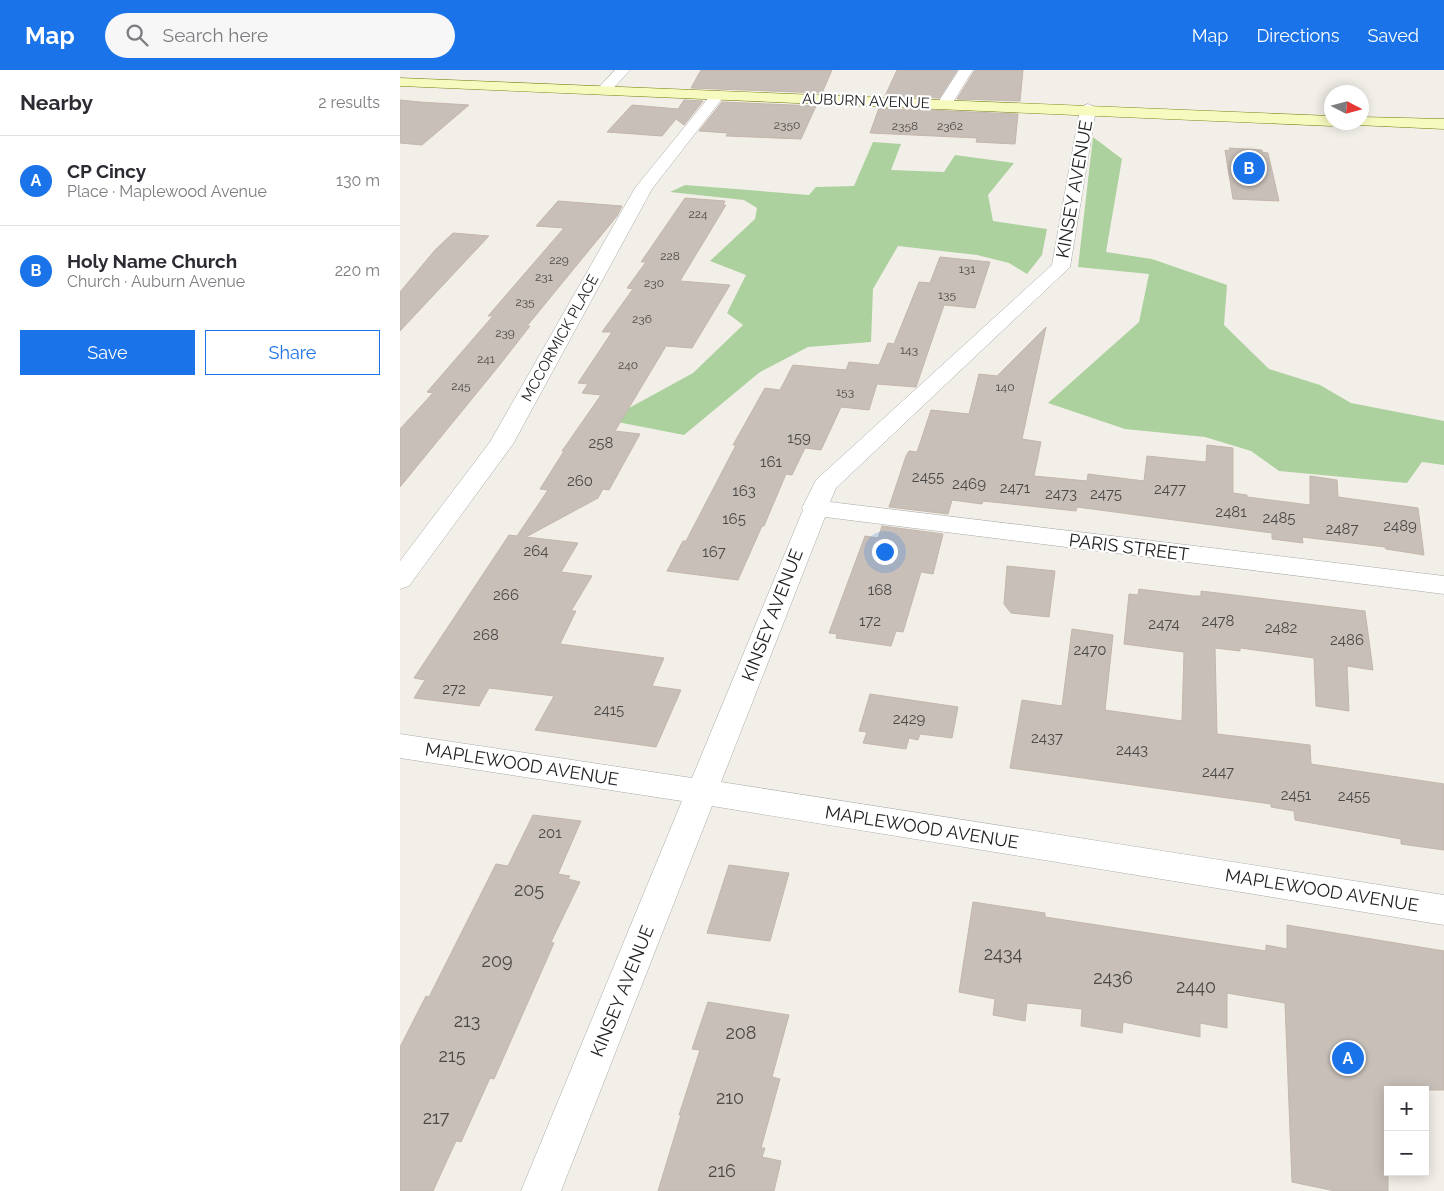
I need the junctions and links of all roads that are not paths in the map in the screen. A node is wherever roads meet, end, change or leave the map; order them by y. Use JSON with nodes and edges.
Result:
{"nodes":[{"id":1,"x":624,"y":70,"type":"edge"},
{"id":2,"x":966,"y":70,"type":"edge"},
{"id":3,"x":400,"y":82,"type":"edge"},
{"id":4,"x":604,"y":90,"type":"junction"},
{"id":5,"x":718,"y":95,"type":"junction"},
{"id":6,"x":946,"y":104,"type":"junction"},
{"id":7,"x":1088,"y":109,"type":"junction"},
{"id":8,"x":1324,"y":121,"type":"edge"},
{"id":9,"x":1369,"y":122,"type":"edge"},
{"id":10,"x":1444,"y":124,"type":"edge"},
{"id":11,"x":814,"y":508,"type":"junction"},
{"id":12,"x":400,"y":580,"type":"edge"},
{"id":13,"x":1444,"y":586,"type":"edge"},
{"id":14,"x":400,"y":746,"type":"edge"},
{"id":15,"x":703,"y":792,"type":"junction"},
{"id":16,"x":1444,"y":910,"type":"edge"},
{"id":17,"x":541,"y":1191,"type":"edge"}],
"edges":[{"from":1,"to":4,"type":"street"},
{"from":2,"to":6,"type":"street"},
{"from":3,"to":4,"type":"main road","name":"AUBURN AVENUE"},
{"from":4,"to":5,"type":"main road","name":"AUBURN AVENUE"},
{"from":5,"to":6,"type":"main road","name":"AUBURN AVENUE"},
{"from":5,"to":12,"type":"street","name":"MCCORMICK PLACE"},
{"from":6,"to":7,"type":"main road","name":"AUBURN AVENUE"},
{"from":7,"to":8,"type":"main road","name":"AUBURN AVENUE"},
{"from":7,"to":11,"type":"street","name":"KINSEY AVENUE"},
{"from":9,"to":10,"type":"main road"},
{"from":11,"to":13,"type":"street","name":"PARIS STREET"},
{"from":11,"to":15,"type":"street","name":"KINSEY AVENUE"},
{"from":14,"to":15,"type":"street","name":"MAPLEWOOD AVENUE"},
{"from":15,"to":16,"type":"street","name":"MAPLEWOOD AVENUE"},
{"from":15,"to":17,"type":"street","name":"KINSEY AVENUE"}]}
